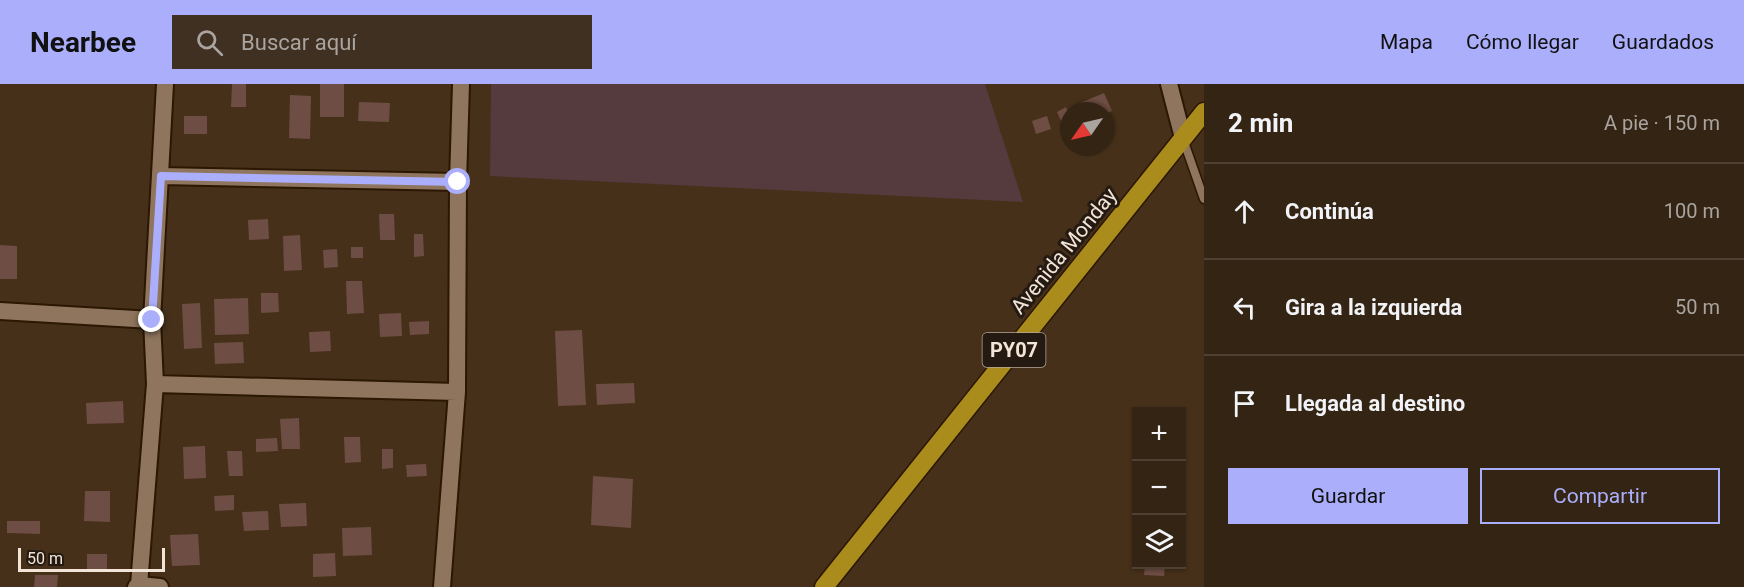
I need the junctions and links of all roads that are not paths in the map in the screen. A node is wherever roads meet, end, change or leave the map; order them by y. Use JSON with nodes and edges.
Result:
{"nodes":[{"id":1,"x":165,"y":84,"type":"edge"},
{"id":2,"x":461,"y":84,"type":"edge"},
{"id":3,"x":1169,"y":84,"type":"edge"},
{"id":4,"x":1204,"y":112,"type":"edge"},
{"id":5,"x":1183,"y":138,"type":"junction"},
{"id":6,"x":161,"y":176,"type":"junction"},
{"id":7,"x":458,"y":182,"type":"junction"},
{"id":8,"x":1204,"y":199,"type":"edge"},
{"id":9,"x":0,"y":311,"type":"edge"},
{"id":10,"x":152,"y":320,"type":"junction"},
{"id":11,"x":155,"y":384,"type":"junction"},
{"id":12,"x":457,"y":392,"type":"junction"},
{"id":13,"x":137,"y":586,"type":"edge"},
{"id":14,"x":160,"y":587,"type":"edge"},
{"id":15,"x":442,"y":587,"type":"edge"},
{"id":16,"x":824,"y":587,"type":"edge"}],
"edges":[{"from":1,"to":6,"type":"street"},
{"from":2,"to":7,"type":"street"},
{"from":3,"to":5,"type":"street"},
{"from":4,"to":5,"type":"highway","name":"Avenida Monday","number":"PY07"},
{"from":5,"to":8,"type":"lane"},
{"from":5,"to":16,"type":"highway","name":"Avenida Monday","number":"PY07"},
{"from":6,"to":7,"type":"street"},
{"from":6,"to":10,"type":"street"},
{"from":7,"to":12,"type":"street"},
{"from":9,"to":10,"type":"street"},
{"from":10,"to":11,"type":"street"},
{"from":11,"to":12,"type":"street"},
{"from":11,"to":13,"type":"street"},
{"from":12,"to":15,"type":"street"},
{"from":13,"to":14,"type":"street"}]}
